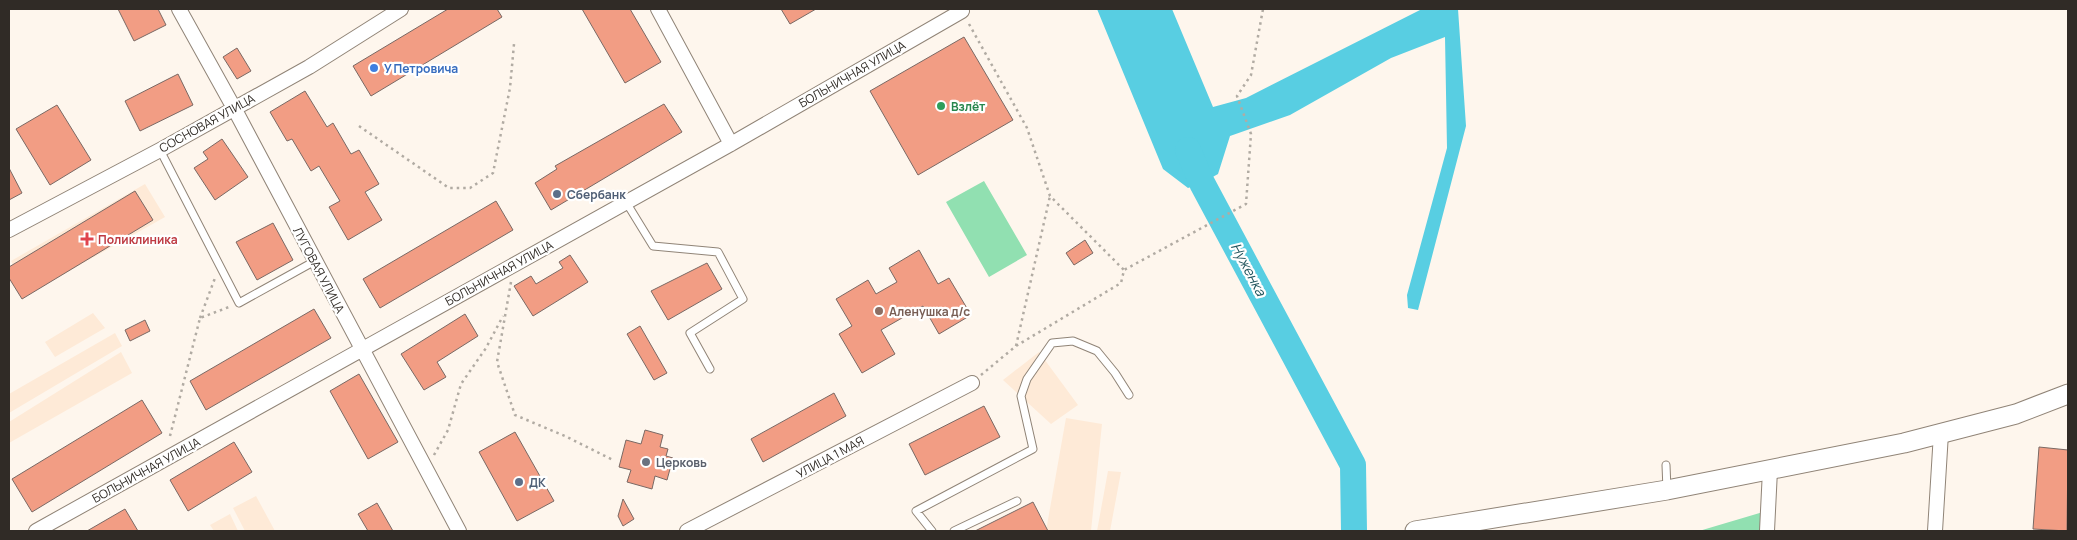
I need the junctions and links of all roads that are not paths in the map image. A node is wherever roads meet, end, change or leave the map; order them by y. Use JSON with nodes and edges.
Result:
{"nodes":[{"id":1,"x":179,"y":9,"type":"edge"},
{"id":2,"x":401,"y":9,"type":"edge"},
{"id":3,"x":658,"y":9,"type":"edge"},
{"id":4,"x":962,"y":12,"type":"road end"},
{"id":5,"x":234,"y":108,"type":"junction"},
{"id":6,"x":731,"y":144,"type":"junction"},
{"id":7,"x":160,"y":150,"type":"junction"},
{"id":8,"x":626,"y":202,"type":"junction"},
{"id":9,"x":9,"y":230,"type":"edge"},
{"id":10,"x":315,"y":261,"type":"junction"},
{"id":11,"x":361,"y":350,"type":"junction"},
{"id":12,"x":710,"y":369,"type":"dead end"},
{"id":13,"x":972,"y":383,"type":"road end"},
{"id":14,"x":2068,"y":394,"type":"edge"},
{"id":15,"x":1129,"y":395,"type":"dead end"},
{"id":16,"x":1941,"y":433,"type":"junction"},
{"id":17,"x":1666,"y":465,"type":"dead end"},
{"id":18,"x":1770,"y":470,"type":"junction"},
{"id":19,"x":1667,"y":490,"type":"junction"},
{"id":20,"x":1017,"y":501,"type":"dead end"},
{"id":21,"x":36,"y":531,"type":"edge"},
{"id":22,"x":459,"y":531,"type":"edge"},
{"id":23,"x":688,"y":531,"type":"edge"},
{"id":24,"x":932,"y":531,"type":"edge"},
{"id":25,"x":954,"y":531,"type":"edge"},
{"id":26,"x":1415,"y":531,"type":"edge"},
{"id":27,"x":1767,"y":531,"type":"edge"},
{"id":28,"x":1935,"y":531,"type":"edge"}],
"edges":[{"from":1,"to":5,"type":"street","name":"ЛУГОВАЯ УЛИЦА"},
{"from":2,"to":5,"type":"street","name":"СОСНОВАЯ УЛИЦА"},
{"from":3,"to":6,"type":"street"},
{"from":4,"to":6,"type":"street","name":"БОЛЬНИЧНАЯ УЛИЦА"},
{"from":5,"to":7,"type":"street","name":"СОСНОВАЯ УЛИЦА"},
{"from":5,"to":10,"type":"street","name":"ЛУГОВАЯ УЛИЦА"},
{"from":6,"to":8,"type":"street","name":"БОЛЬНИЧНАЯ УЛИЦА"},
{"from":7,"to":9,"type":"street","name":"СОСНОВАЯ УЛИЦА"},
{"from":7,"to":10,"type":"lane"},
{"from":8,"to":11,"type":"street","name":"БОЛЬНИЧНАЯ УЛИЦА"},
{"from":8,"to":12,"type":"lane"},
{"from":10,"to":11,"type":"street","name":"ЛУГОВАЯ УЛИЦА"},
{"from":11,"to":21,"type":"street","name":"БОЛЬНИЧНАЯ УЛИЦА"},
{"from":11,"to":22,"type":"street","name":"ЛУГОВАЯ УЛИЦА"},
{"from":13,"to":23,"type":"street","name":"УЛИЦА 1 МАЯ"},
{"from":14,"to":16,"type":"street"},
{"from":15,"to":24,"type":"lane"},
{"from":16,"to":18,"type":"street"},
{"from":16,"to":28,"type":"street"},
{"from":17,"to":19,"type":"lane"},
{"from":18,"to":19,"type":"street"},
{"from":18,"to":27,"type":"street"},
{"from":19,"to":26,"type":"street"},
{"from":20,"to":25,"type":"lane"}]}
